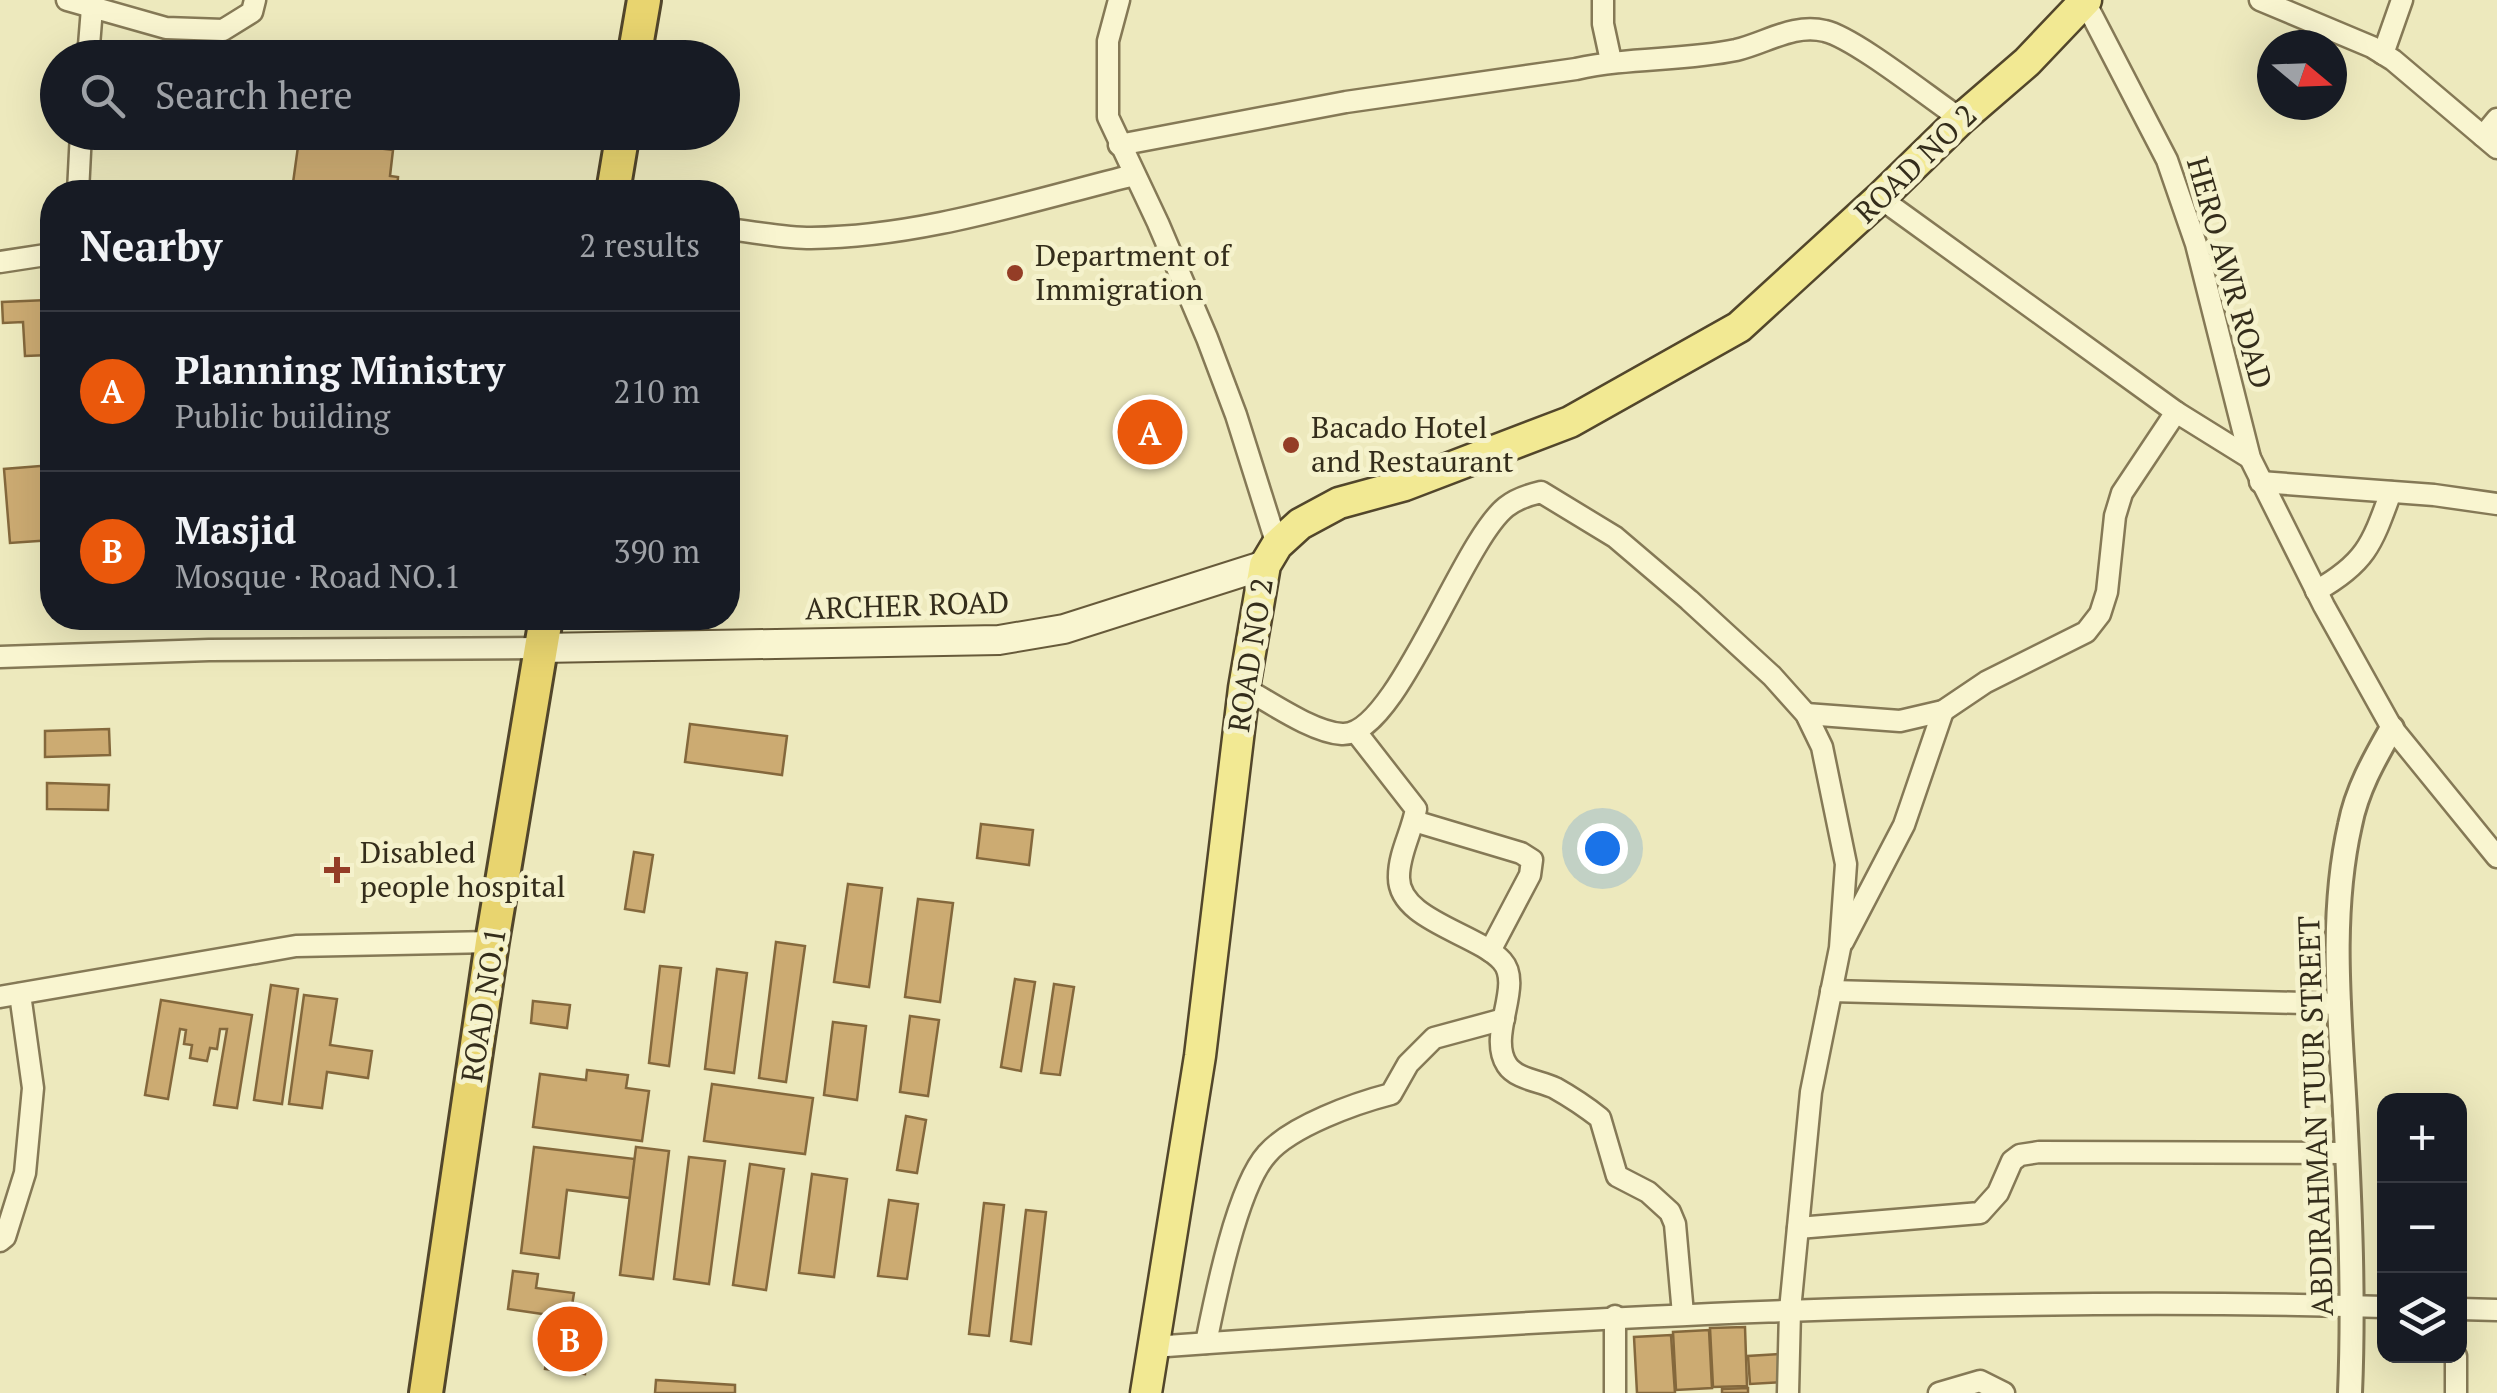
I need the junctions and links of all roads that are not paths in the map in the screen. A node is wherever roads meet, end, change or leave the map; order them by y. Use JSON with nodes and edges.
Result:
{"nodes":[{"id":1,"x":67,"y":0,"type":"edge"},
{"id":2,"x":256,"y":0,"type":"edge"},
{"id":3,"x":644,"y":0,"type":"edge"},
{"id":4,"x":1118,"y":0,"type":"edge"},
{"id":5,"x":1603,"y":0,"type":"edge"},
{"id":6,"x":2402,"y":0,"type":"edge"},
{"id":7,"x":2085,"y":1,"type":"edge"},
{"id":8,"x":2272,"y":2,"type":"edge"},
{"id":9,"x":92,"y":8,"type":"junction"},
{"id":10,"x":89,"y":40,"type":"edge"},
{"id":11,"x":637,"y":40,"type":"edge"},
{"id":12,"x":2383,"y":54,"type":"junction"},
{"id":13,"x":1611,"y":61,"type":"junction"},
{"id":14,"x":1960,"y":119,"type":"junction"},
{"id":15,"x":2497,"y":119,"type":"edge"},
{"id":16,"x":2490,"y":142,"type":"edge"},
{"id":17,"x":1119,"y":145,"type":"junction"},
{"id":18,"x":80,"y":150,"type":"edge"},
{"id":19,"x":619,"y":150,"type":"edge"},
{"id":20,"x":1134,"y":175,"type":"junction"},
{"id":21,"x":79,"y":180,"type":"edge"},
{"id":22,"x":615,"y":180,"type":"edge"},
{"id":23,"x":1880,"y":198,"type":"junction"},
{"id":24,"x":740,"y":230,"type":"edge"},
{"id":25,"x":40,"y":256,"type":"edge"},
{"id":26,"x":0,"y":262,"type":"edge"},
{"id":27,"x":2176,"y":412,"type":"junction"},
{"id":28,"x":2250,"y":458,"type":"junction"},
{"id":29,"x":2260,"y":482,"type":"junction"},
{"id":30,"x":2391,"y":492,"type":"junction"},
{"id":31,"x":2497,"y":504,"type":"edge"},
{"id":32,"x":1271,"y":555,"type":"junction"},
{"id":33,"x":2316,"y":591,"type":"junction"},
{"id":34,"x":543,"y":633,"type":"edge"},
{"id":35,"x":0,"y":657,"type":"edge"},
{"id":36,"x":1244,"y":688,"type":"junction"},
{"id":37,"x":1943,"y":711,"type":"junction"},
{"id":38,"x":1806,"y":714,"type":"junction"},
{"id":39,"x":2392,"y":728,"type":"junction"},
{"id":40,"x":1356,"y":732,"type":"junction"},
{"id":41,"x":1414,"y":821,"type":"junction"},
{"id":42,"x":2497,"y":857,"type":"edge"},
{"id":43,"x":492,"y":942,"type":"junction"},
{"id":44,"x":1840,"y":948,"type":"junction"},
{"id":45,"x":1490,"y":951,"type":"junction"},
{"id":46,"x":1831,"y":991,"type":"junction"},
{"id":47,"x":10,"y":996,"type":"edge"},
{"id":48,"x":2340,"y":1004,"type":"junction"},
{"id":49,"x":1504,"y":1019,"type":"junction"},
{"id":50,"x":2347,"y":1153,"type":"junction"},
{"id":51,"x":1798,"y":1228,"type":"junction"},
{"id":52,"x":0,"y":1241,"type":"edge"},
{"id":53,"x":2353,"y":1306,"type":"junction"},
{"id":54,"x":2377,"y":1307,"type":"edge"},
{"id":55,"x":2467,"y":1309,"type":"edge"},
{"id":56,"x":1790,"y":1310,"type":"junction"},
{"id":57,"x":2497,"y":1310,"type":"edge"},
{"id":58,"x":1683,"y":1314,"type":"junction"},
{"id":59,"x":1615,"y":1316,"type":"junction"},
{"id":60,"x":1206,"y":1344,"type":"junction"},
{"id":61,"x":1154,"y":1347,"type":"junction"},
{"id":62,"x":2456,"y":1363,"type":"edge"},
{"id":63,"x":426,"y":1393,"type":"edge"},
{"id":64,"x":1146,"y":1393,"type":"edge"},
{"id":65,"x":1615,"y":1393,"type":"edge"},
{"id":66,"x":1788,"y":1393,"type":"edge"},
{"id":67,"x":1938,"y":1393,"type":"edge"},
{"id":68,"x":2004,"y":1393,"type":"edge"},
{"id":69,"x":2350,"y":1393,"type":"edge"},
{"id":70,"x":2456,"y":1393,"type":"edge"}],
"edges":[{"from":1,"to":9,"type":"street"},
{"from":2,"to":9,"type":"street"},
{"from":3,"to":11,"type":"highway"},
{"from":4,"to":17,"type":"street"},
{"from":5,"to":13,"type":"street"},
{"from":6,"to":12,"type":"street"},
{"from":7,"to":14,"type":"main road","name":"ROAD NO 2"},
{"from":7,"to":28,"type":"street","name":"HERO AWR ROAD"},
{"from":8,"to":12,"type":"street"},
{"from":9,"to":10,"type":"street"},
{"from":12,"to":16,"type":"street"},
{"from":13,"to":14,"type":"street"},
{"from":13,"to":17,"type":"street"},
{"from":14,"to":23,"type":"main road","name":"ROAD NO 2"},
{"from":15,"to":16,"type":"street"},
{"from":17,"to":20,"type":"street"},
{"from":18,"to":21,"type":"street"},
{"from":19,"to":22,"type":"highway"},
{"from":20,"to":24,"type":"street"},
{"from":20,"to":32,"type":"street"},
{"from":23,"to":27,"type":"street"},
{"from":23,"to":32,"type":"main road","name":"ROAD NO 2"},
{"from":25,"to":26,"type":"street"},
{"from":27,"to":28,"type":"street"},
{"from":27,"to":37,"type":"street"},
{"from":28,"to":29,"type":"street","name":"HERO AWR ROAD"},
{"from":29,"to":30,"type":"street"},
{"from":29,"to":33,"type":"street","name":"HERO AWR ROAD"},
{"from":30,"to":31,"type":"street"},
{"from":30,"to":33,"type":"street"},
{"from":32,"to":34,"type":"main road","name":"ARCHER ROAD"},
{"from":32,"to":36,"type":"main road","name":"ROAD NO 2"},
{"from":33,"to":39,"type":"street","name":"HERO AWR ROAD"},
{"from":34,"to":35,"type":"street"},
{"from":34,"to":43,"type":"highway","name":"ROAD NO.1"},
{"from":36,"to":40,"type":"street"},
{"from":36,"to":61,"type":"main road","name":"ROAD NO 2"},
{"from":37,"to":38,"type":"street"},
{"from":37,"to":44,"type":"street"},
{"from":38,"to":40,"type":"street"},
{"from":38,"to":44,"type":"street"},
{"from":39,"to":42,"type":"street","name":"HERO AWR ROAD"},
{"from":39,"to":48,"type":"street","name":"ABDIRAHMAN TUUR STREET"},
{"from":40,"to":41,"type":"street"},
{"from":41,"to":45,"type":"street"},
{"from":41,"to":45,"type":"street"},
{"from":43,"to":47,"type":"street"},
{"from":43,"to":63,"type":"highway","name":"ROAD NO.1"},
{"from":44,"to":46,"type":"street"},
{"from":45,"to":49,"type":"street"},
{"from":46,"to":48,"type":"street"},
{"from":46,"to":51,"type":"street"},
{"from":47,"to":52,"type":"street"},
{"from":48,"to":50,"type":"street","name":"ABDIRAHMAN TUUR STREET"},
{"from":49,"to":58,"type":"street"},
{"from":49,"to":60,"type":"street"},
{"from":50,"to":51,"type":"street"},
{"from":50,"to":53,"type":"street","name":"ABDIRAHMAN TUUR STREET"},
{"from":51,"to":56,"type":"street"},
{"from":53,"to":54,"type":"street"},
{"from":53,"to":56,"type":"street"},
{"from":53,"to":69,"type":"street","name":"ABDIRAHMAN TUUR STREET"},
{"from":55,"to":57,"type":"street"},
{"from":56,"to":58,"type":"street"},
{"from":56,"to":66,"type":"street"},
{"from":58,"to":59,"type":"street"},
{"from":59,"to":60,"type":"street"},
{"from":59,"to":65,"type":"street"},
{"from":60,"to":61,"type":"street"},
{"from":61,"to":64,"type":"main road","name":"ROAD NO 2"},
{"from":62,"to":70,"type":"street"},
{"from":67,"to":68,"type":"street"}]}
